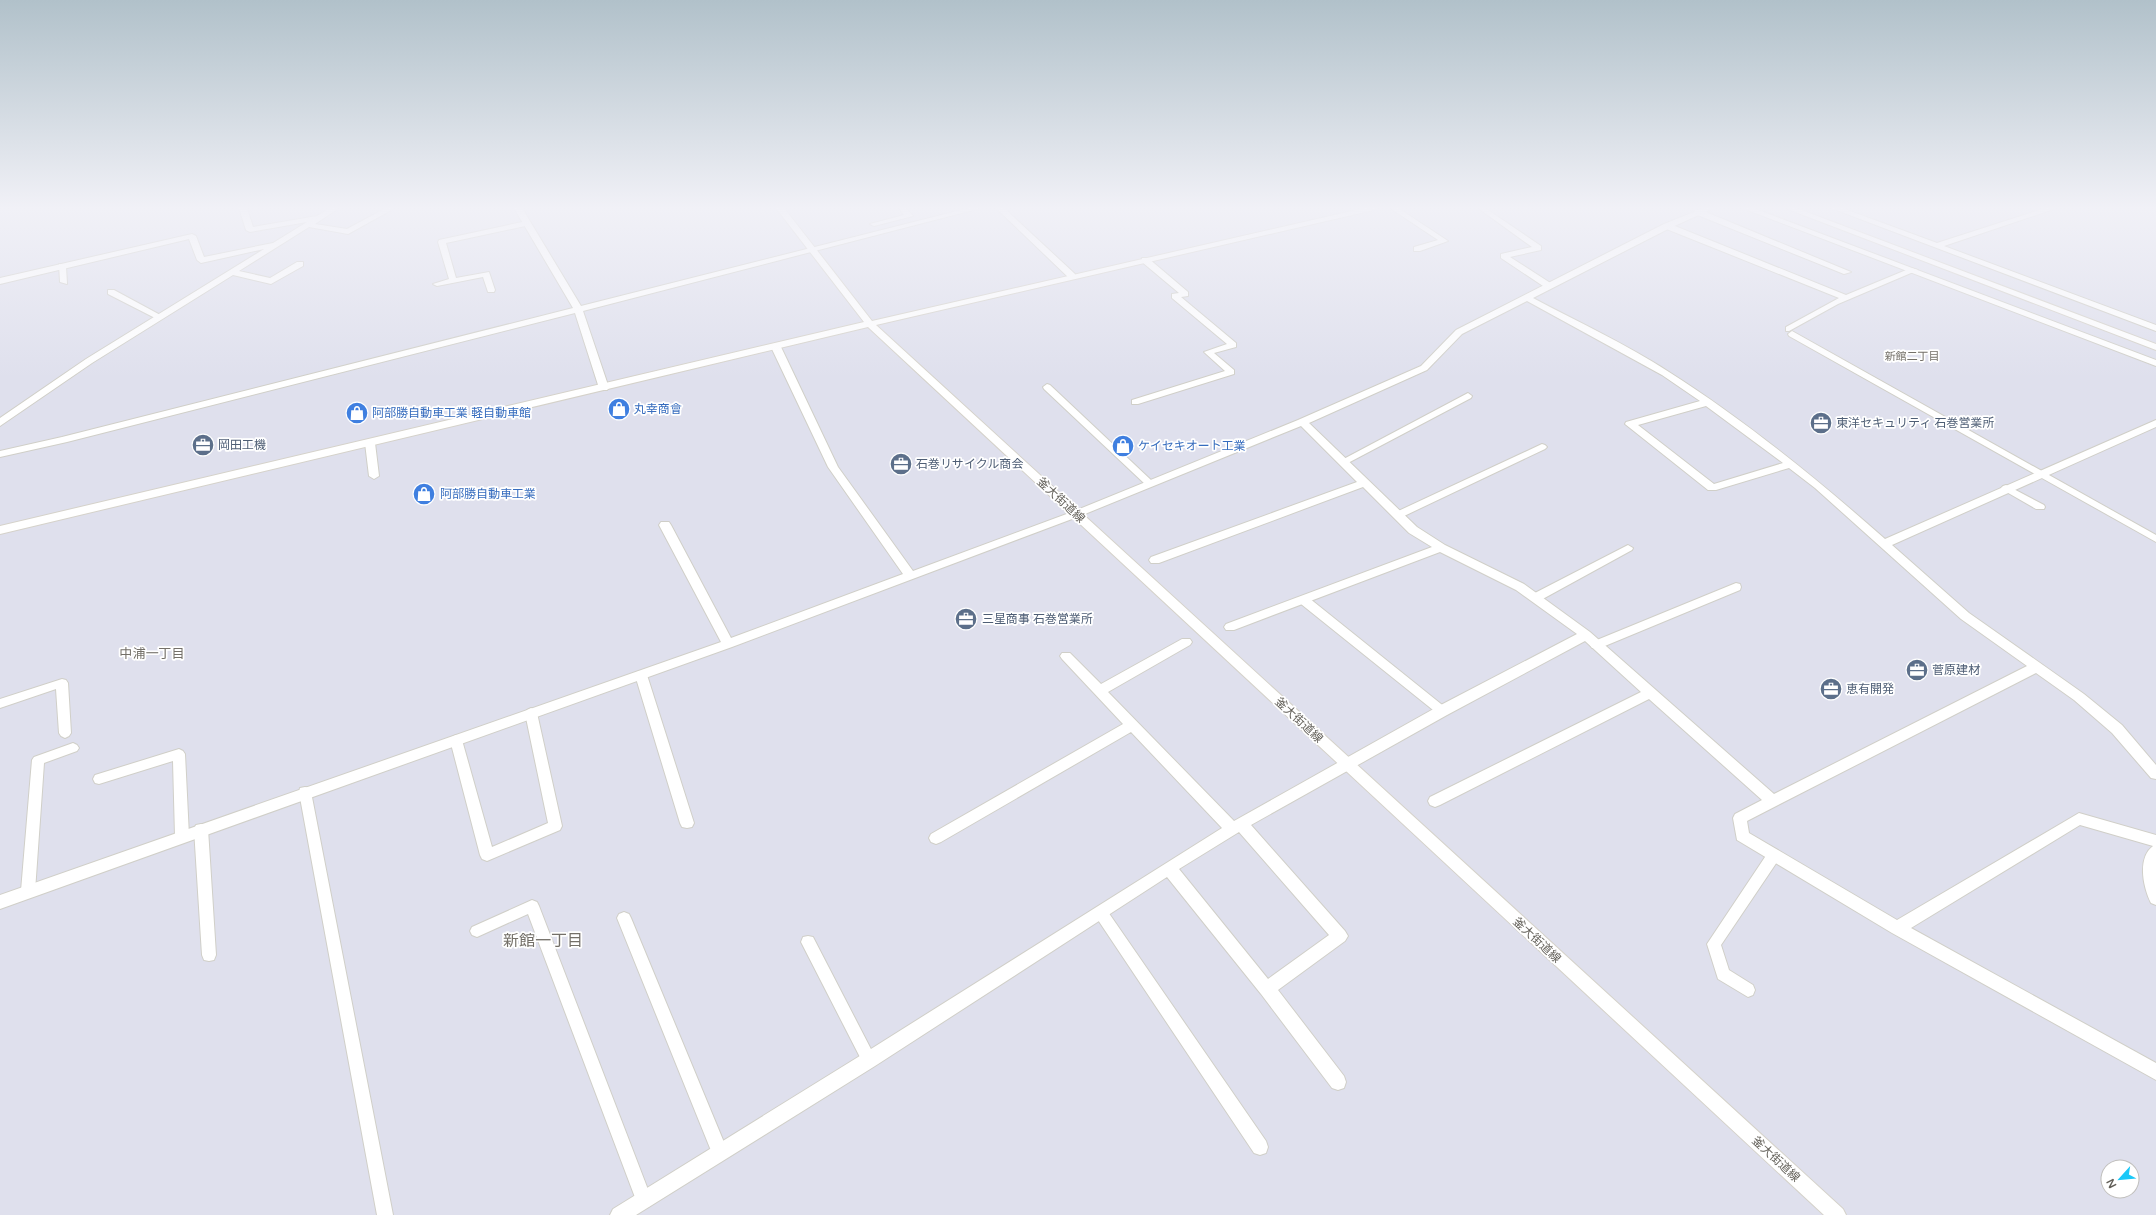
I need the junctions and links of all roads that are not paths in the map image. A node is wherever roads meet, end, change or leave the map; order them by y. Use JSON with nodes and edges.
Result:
{"nodes":[{"id":1,"x":68,"y":265,"type":"edge"},
{"id":2,"x":244,"y":265,"type":"edge"},
{"id":3,"x":299,"y":265,"type":"edge"},
{"id":4,"x":448,"y":265,"type":"edge"},
{"id":5,"x":552,"y":265,"type":"edge"},
{"id":6,"x":749,"y":265,"type":"edge"},
{"id":7,"x":823,"y":265,"type":"edge"},
{"id":8,"x":1060,"y":265,"type":"edge"},
{"id":9,"x":1123,"y":265,"type":"edge"},
{"id":10,"x":1150,"y":265,"type":"edge"},
{"id":11,"x":1517,"y":265,"type":"edge"},
{"id":12,"x":1591,"y":265,"type":"edge"},
{"id":13,"x":1763,"y":265,"type":"edge"},
{"id":14,"x":1829,"y":265,"type":"edge"},
{"id":15,"x":1900,"y":265,"type":"edge"},
{"id":16,"x":1939,"y":265,"type":"edge"},
{"id":17,"x":1986,"y":265,"type":"edge"},
{"id":18,"x":62,"y":266,"type":"junction"},
{"id":19,"x":1914,"y":270,"type":"junction"},
{"id":20,"x":232,"y":272,"type":"junction"},
{"id":21,"x":1847,"y":272,"type":"dead end"},
{"id":22,"x":1072,"y":276,"type":"junction"},
{"id":23,"x":0,"y":281,"type":"edge"},
{"id":24,"x":453,"y":281,"type":"junction"},
{"id":25,"x":64,"y":282,"type":"dead end"},
{"id":26,"x":436,"y":284,"type":"dead end"},
{"id":27,"x":1549,"y":286,"type":"junction"},
{"id":28,"x":491,"y":290,"type":"dead end"},
{"id":29,"x":112,"y":292,"type":"dead end"},
{"id":30,"x":1526,"y":297,"type":"junction"},
{"id":31,"x":1844,"y":297,"type":"junction"},
{"id":32,"x":578,"y":308,"type":"junction"},
{"id":33,"x":160,"y":317,"type":"junction"},
{"id":34,"x":871,"y":325,"type":"junction"},
{"id":35,"x":2156,"y":328,"type":"edge"},
{"id":36,"x":776,"y":347,"type":"junction"},
{"id":37,"x":2156,"y":347,"type":"edge"},
{"id":38,"x":2156,"y":363,"type":"edge"},
{"id":39,"x":1047,"y":387,"type":"dead end"},
{"id":40,"x":604,"y":388,"type":"junction"},
{"id":41,"x":1468,"y":396,"type":"dead end"},
{"id":42,"x":1135,"y":402,"type":"dead end"},
{"id":43,"x":1708,"y":402,"type":"junction"},
{"id":44,"x":1302,"y":422,"type":"junction"},
{"id":45,"x":0,"y":423,"type":"edge"},
{"id":46,"x":2156,"y":423,"type":"edge"},
{"id":47,"x":370,"y":443,"type":"junction"},
{"id":48,"x":1542,"y":447,"type":"dead end"},
{"id":49,"x":0,"y":454,"type":"edge"},
{"id":50,"x":1343,"y":462,"type":"junction"},
{"id":51,"x":1791,"y":464,"type":"junction"},
{"id":52,"x":2040,"y":474,"type":"junction"},
{"id":53,"x":374,"y":476,"type":"dead end"},
{"id":54,"x":1150,"y":483,"type":"junction"},
{"id":55,"x":1365,"y":483,"type":"junction"},
{"id":56,"x":2006,"y":488,"type":"junction"},
{"id":57,"x":2040,"y":507,"type":"dead end"},
{"id":58,"x":1076,"y":514,"type":"junction"},
{"id":59,"x":1398,"y":515,"type":"junction"},
{"id":60,"x":665,"y":525,"type":"dead end"},
{"id":61,"x":0,"y":530,"type":"edge"},
{"id":62,"x":2156,"y":539,"type":"edge"},
{"id":63,"x":1884,"y":544,"type":"junction"},
{"id":64,"x":1441,"y":548,"type":"junction"},
{"id":65,"x":1628,"y":548,"type":"dead end"},
{"id":66,"x":1155,"y":560,"type":"dead end"},
{"id":67,"x":910,"y":575,"type":"junction"},
{"id":68,"x":1736,"y":587,"type":"dead end"},
{"id":69,"x":1535,"y":598,"type":"junction"},
{"id":70,"x":1305,"y":601,"type":"junction"},
{"id":71,"x":1230,"y":628,"type":"dead end"},
{"id":72,"x":1591,"y":640,"type":"junction"},
{"id":73,"x":1186,"y":642,"type":"dead end"},
{"id":74,"x":728,"y":644,"type":"junction"},
{"id":75,"x":1066,"y":656,"type":"dead end"},
{"id":76,"x":2036,"y":667,"type":"junction"},
{"id":77,"x":641,"y":675,"type":"junction"},
{"id":78,"x":1099,"y":691,"type":"junction"},
{"id":79,"x":1650,"y":693,"type":"junction"},
{"id":80,"x":0,"y":704,"type":"edge"},
{"id":81,"x":1442,"y":710,"type":"junction"},
{"id":82,"x":531,"y":713,"type":"junction"},
{"id":83,"x":1133,"y":725,"type":"junction"},
{"id":84,"x":65,"y":733,"type":"dead end"},
{"id":85,"x":456,"y":740,"type":"junction"},
{"id":86,"x":73,"y":748,"type":"dead end"},
{"id":87,"x":1348,"y":765,"type":"junction"},
{"id":88,"x":2156,"y":774,"type":"edge"},
{"id":89,"x":99,"y":779,"type":"dead end"},
{"id":90,"x":305,"y":792,"type":"junction"},
{"id":91,"x":1435,"y":801,"type":"dead end"},
{"id":92,"x":1772,"y":801,"type":"junction"},
{"id":93,"x":687,"y":823,"type":"dead end"},
{"id":94,"x":1237,"y":826,"type":"junction"},
{"id":95,"x":201,"y":829,"type":"junction"},
{"id":96,"x":182,"y":836,"type":"junction"},
{"id":97,"x":936,"y":838,"type":"dead end"},
{"id":98,"x":2156,"y":841,"type":"edge"},
{"id":99,"x":2156,"y":851,"type":"edge"},
{"id":100,"x":1774,"y":855,"type":"junction"},
{"id":101,"x":1169,"y":868,"type":"junction"},
{"id":102,"x":28,"y":891,"type":"junction"},
{"id":103,"x":2156,"y":898,"type":"edge"},
{"id":104,"x":0,"y":902,"type":"edge"},
{"id":105,"x":1101,"y":913,"type":"junction"},
{"id":106,"x":624,"y":918,"type":"dead end"},
{"id":107,"x":1897,"y":928,"type":"junction"},
{"id":108,"x":477,"y":930,"type":"dead end"},
{"id":109,"x":808,"y":942,"type":"dead end"},
{"id":110,"x":209,"y":955,"type":"dead end"},
{"id":111,"x":1267,"y":989,"type":"junction"},
{"id":112,"x":1748,"y":990,"type":"dead end"},
{"id":113,"x":869,"y":1060,"type":"junction"},
{"id":114,"x":2156,"y":1072,"type":"edge"},
{"id":115,"x":1338,"y":1082,"type":"dead end"},
{"id":116,"x":1260,"y":1147,"type":"dead end"},
{"id":117,"x":720,"y":1152,"type":"junction"},
{"id":118,"x":644,"y":1200,"type":"junction"},
{"id":119,"x":385,"y":1215,"type":"edge"},
{"id":120,"x":619,"y":1215,"type":"edge"},
{"id":121,"x":1837,"y":1215,"type":"edge"}],
"edges":[{"from":1,"to":18,"type":"street"},
{"from":2,"to":20,"type":"street"},
{"from":3,"to":20,"type":"street"},
{"from":4,"to":24,"type":"lane"},
{"from":5,"to":32,"type":"street"},
{"from":6,"to":32,"type":"street"},
{"from":7,"to":34,"type":"street","name":"釜大街道線"},
{"from":8,"to":22,"type":"street"},
{"from":9,"to":22,"type":"street"},
{"from":10,"to":42,"type":"lane"},
{"from":11,"to":27,"type":"lane"},
{"from":12,"to":27,"type":"street"},
{"from":13,"to":31,"type":"lane"},
{"from":14,"to":21,"type":"lane"},
{"from":15,"to":19,"type":"street"},
{"from":16,"to":37,"type":"street"},
{"from":17,"to":35,"type":"street"},
{"from":18,"to":23,"type":"street"},
{"from":18,"to":25,"type":"lane"},
{"from":19,"to":31,"type":"lane"},
{"from":19,"to":38,"type":"street"},
{"from":20,"to":33,"type":"street"},
{"from":22,"to":34,"type":"street"},
{"from":24,"to":26,"type":"lane"},
{"from":24,"to":28,"type":"lane"},
{"from":27,"to":30,"type":"street"},
{"from":29,"to":33,"type":"lane"},
{"from":30,"to":43,"type":"street"},
{"from":30,"to":44,"type":"street"},
{"from":31,"to":52,"type":"lane"},
{"from":32,"to":40,"type":"street"},
{"from":32,"to":49,"type":"street"},
{"from":33,"to":45,"type":"street"},
{"from":34,"to":36,"type":"street"},
{"from":34,"to":58,"type":"street","name":"釜大街道線"},
{"from":36,"to":40,"type":"street"},
{"from":36,"to":67,"type":"street"},
{"from":39,"to":54,"type":"lane"},
{"from":40,"to":47,"type":"street"},
{"from":41,"to":50,"type":"lane"},
{"from":43,"to":51,"type":"street"},
{"from":43,"to":51,"type":"street"},
{"from":44,"to":50,"type":"street"},
{"from":44,"to":54,"type":"street"},
{"from":46,"to":52,"type":"street"},
{"from":47,"to":53,"type":"lane"},
{"from":47,"to":61,"type":"street"},
{"from":48,"to":59,"type":"lane"},
{"from":50,"to":55,"type":"street"},
{"from":51,"to":63,"type":"street"},
{"from":52,"to":56,"type":"street"},
{"from":52,"to":62,"type":"lane"},
{"from":54,"to":58,"type":"street"},
{"from":55,"to":59,"type":"street"},
{"from":55,"to":66,"type":"street"},
{"from":56,"to":57,"type":"lane"},
{"from":56,"to":63,"type":"street"},
{"from":58,"to":67,"type":"street"},
{"from":58,"to":87,"type":"street","name":"釜大街道線"},
{"from":59,"to":64,"type":"street"},
{"from":60,"to":74,"type":"street"},
{"from":63,"to":76,"type":"street"},
{"from":64,"to":69,"type":"street"},
{"from":64,"to":70,"type":"street"},
{"from":65,"to":69,"type":"lane"},
{"from":67,"to":74,"type":"street"},
{"from":68,"to":72,"type":"lane"},
{"from":69,"to":72,"type":"street"},
{"from":70,"to":71,"type":"street"},
{"from":70,"to":81,"type":"lane"},
{"from":72,"to":79,"type":"street"},
{"from":72,"to":81,"type":"street"},
{"from":73,"to":78,"type":"street"},
{"from":74,"to":77,"type":"street"},
{"from":75,"to":78,"type":"street"},
{"from":76,"to":88,"type":"street"},
{"from":76,"to":92,"type":"street"},
{"from":77,"to":82,"type":"street"},
{"from":77,"to":93,"type":"lane"},
{"from":78,"to":83,"type":"street"},
{"from":79,"to":91,"type":"street"},
{"from":79,"to":92,"type":"street"},
{"from":80,"to":84,"type":"lane"},
{"from":81,"to":87,"type":"street"},
{"from":82,"to":85,"type":"street"},
{"from":82,"to":85,"type":"lane"},
{"from":83,"to":94,"type":"street"},
{"from":83,"to":97,"type":"street"},
{"from":85,"to":90,"type":"street"},
{"from":86,"to":102,"type":"lane"},
{"from":87,"to":94,"type":"street"},
{"from":87,"to":121,"type":"street","name":"釜大街道線"},
{"from":89,"to":96,"type":"lane"},
{"from":90,"to":95,"type":"street"},
{"from":90,"to":119,"type":"lane"},
{"from":92,"to":100,"type":"street"},
{"from":94,"to":101,"type":"street"},
{"from":94,"to":111,"type":"street"},
{"from":95,"to":96,"type":"street"},
{"from":95,"to":110,"type":"lane"},
{"from":96,"to":102,"type":"street"},
{"from":98,"to":107,"type":"street"},
{"from":99,"to":103,"type":"street"},
{"from":100,"to":107,"type":"street"},
{"from":100,"to":112,"type":"lane"},
{"from":101,"to":105,"type":"street"},
{"from":101,"to":111,"type":"street"},
{"from":102,"to":104,"type":"street"},
{"from":105,"to":113,"type":"street"},
{"from":105,"to":116,"type":"lane"},
{"from":106,"to":117,"type":"lane"},
{"from":107,"to":114,"type":"street"},
{"from":108,"to":118,"type":"lane"},
{"from":109,"to":113,"type":"lane"},
{"from":111,"to":115,"type":"street"},
{"from":113,"to":117,"type":"street"},
{"from":117,"to":118,"type":"street"},
{"from":118,"to":120,"type":"street"}]}
